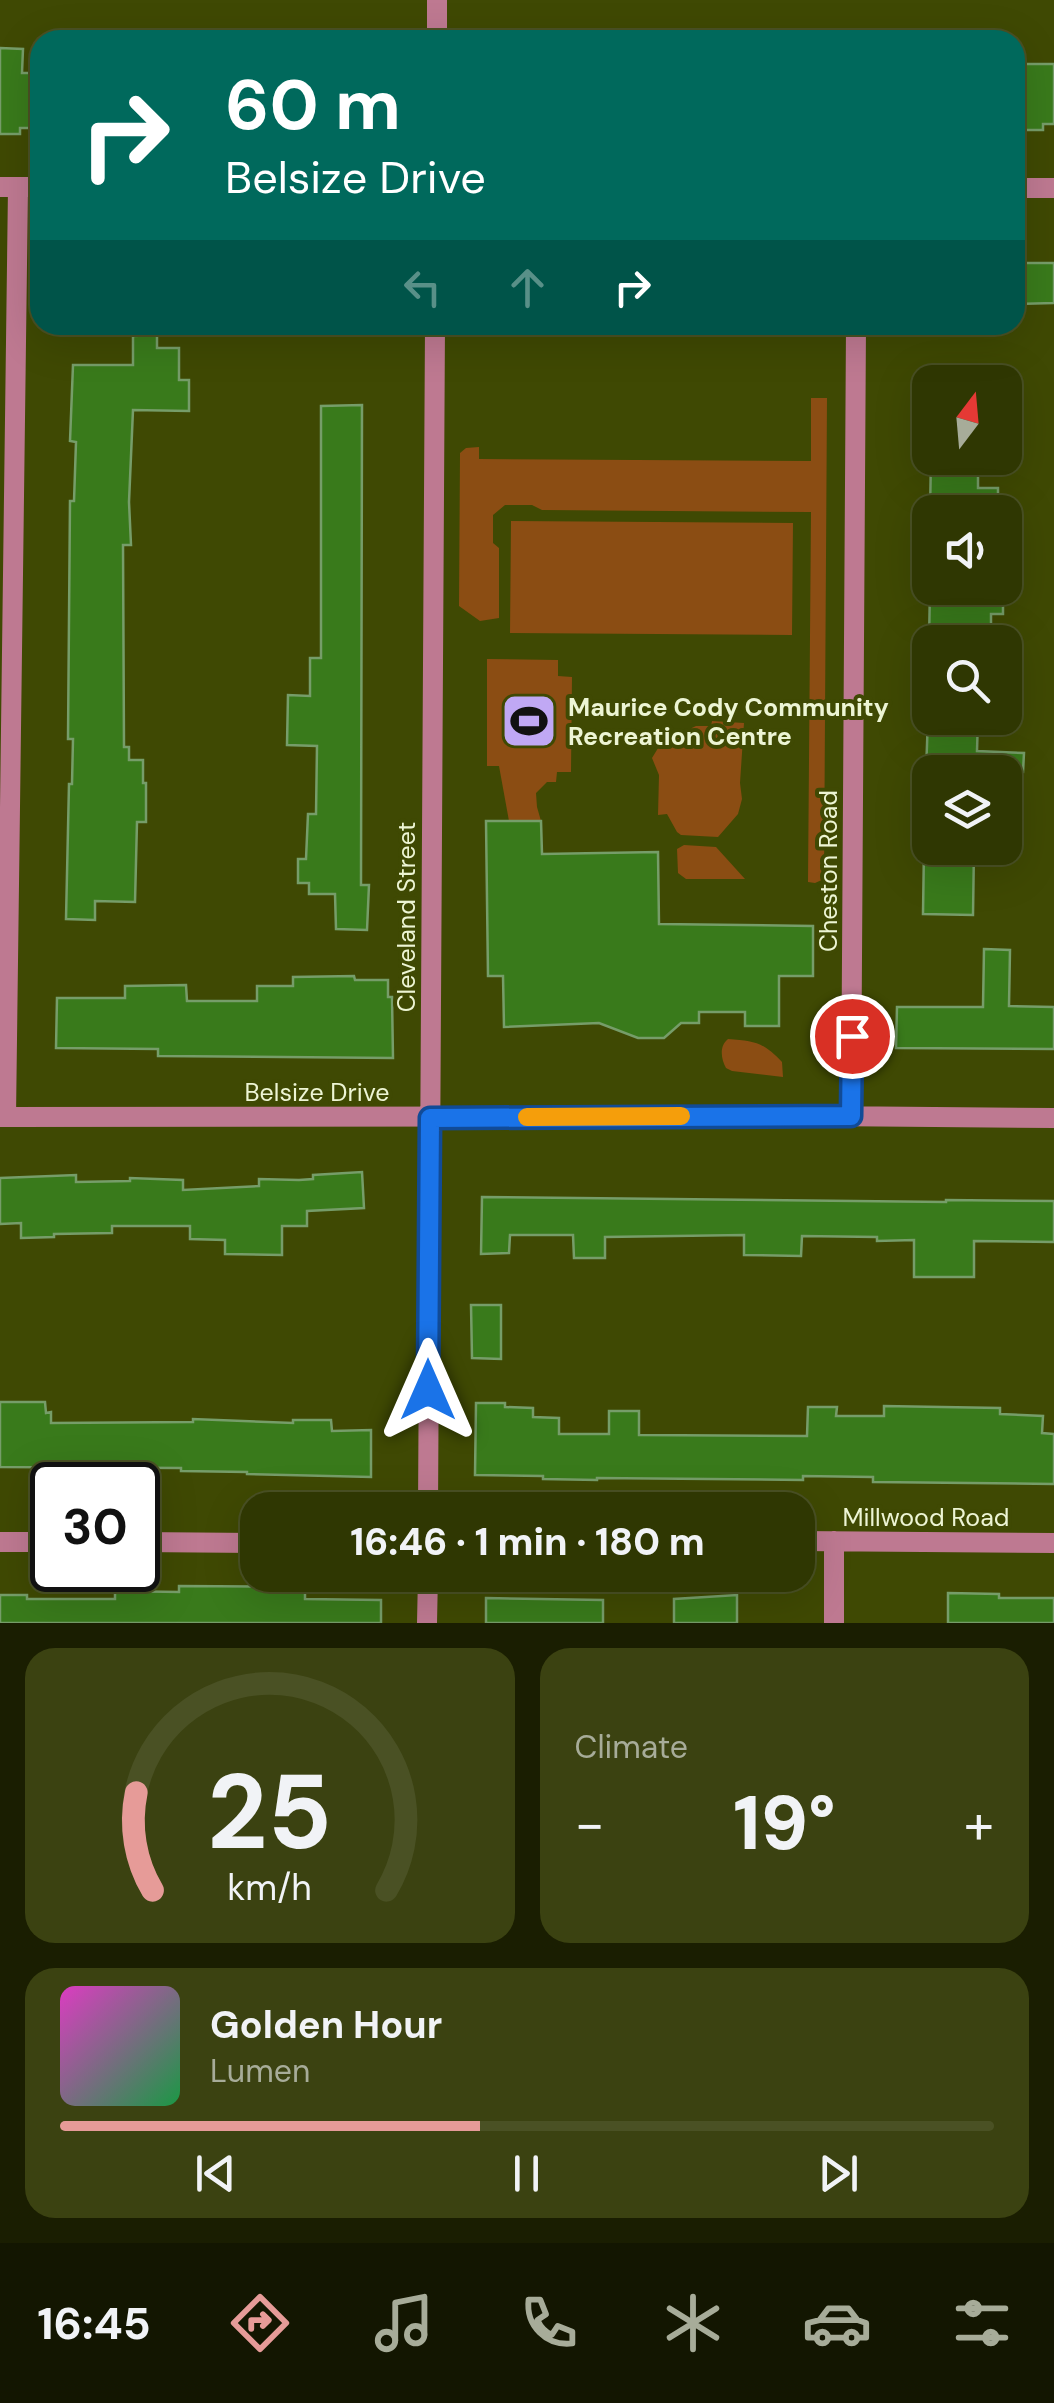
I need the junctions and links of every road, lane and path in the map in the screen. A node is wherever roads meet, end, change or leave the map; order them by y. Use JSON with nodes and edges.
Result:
{"nodes":[{"id":1,"x":438,"y":0,"type":"edge"},
{"id":2,"x":437,"y":30,"type":"edge"},
{"id":3,"x":9,"y":187,"type":"edge"},
{"id":4,"x":1025,"y":188,"type":"edge"},
{"id":5,"x":1054,"y":188,"type":"edge"},
{"id":6,"x":435,"y":335,"type":"edge"},
{"id":7,"x":856,"y":335,"type":"edge"},
{"id":8,"x":3,"y":1116,"type":"edge"},
{"id":9,"x":851,"y":1116,"type":"junction"},
{"id":10,"x":430,"y":1118,"type":"junction"},
{"id":11,"x":1054,"y":1118,"type":"edge"},
{"id":12,"x":428,"y":1492,"type":"edge"},
{"id":13,"x":834,"y":1541,"type":"junction"},
{"id":14,"x":0,"y":1542,"type":"edge"},
{"id":15,"x":30,"y":1542,"type":"edge"},
{"id":16,"x":160,"y":1542,"type":"edge"},
{"id":17,"x":240,"y":1542,"type":"edge"},
{"id":18,"x":815,"y":1542,"type":"edge"},
{"id":19,"x":1054,"y":1543,"type":"edge"},
{"id":20,"x":428,"y":1592,"type":"edge"},
{"id":21,"x":428,"y":1623,"type":"edge"},
{"id":22,"x":834,"y":1623,"type":"edge"}],
"edges":[{"from":1,"to":2,"type":"street"},
{"from":3,"to":8,"type":"street"},
{"from":4,"to":5,"type":"street"},
{"from":6,"to":10,"type":"street","name":"Cleveland Street"},
{"from":7,"to":9,"type":"street","name":"Cheston Road"},
{"from":8,"to":10,"type":"street","name":"Belsize Drive"},
{"from":9,"to":10,"type":"street","name":"Belsize Drive"},
{"from":9,"to":11,"type":"street","name":"Belsize Drive"},
{"from":10,"to":12,"type":"street","name":"Cleveland Street"},
{"from":13,"to":18,"type":"street","name":"Millwood Road"},
{"from":13,"to":19,"type":"street","name":"Millwood Road"},
{"from":13,"to":22,"type":"street"},
{"from":14,"to":15,"type":"street"},
{"from":16,"to":17,"type":"street"},
{"from":20,"to":21,"type":"street"}]}
